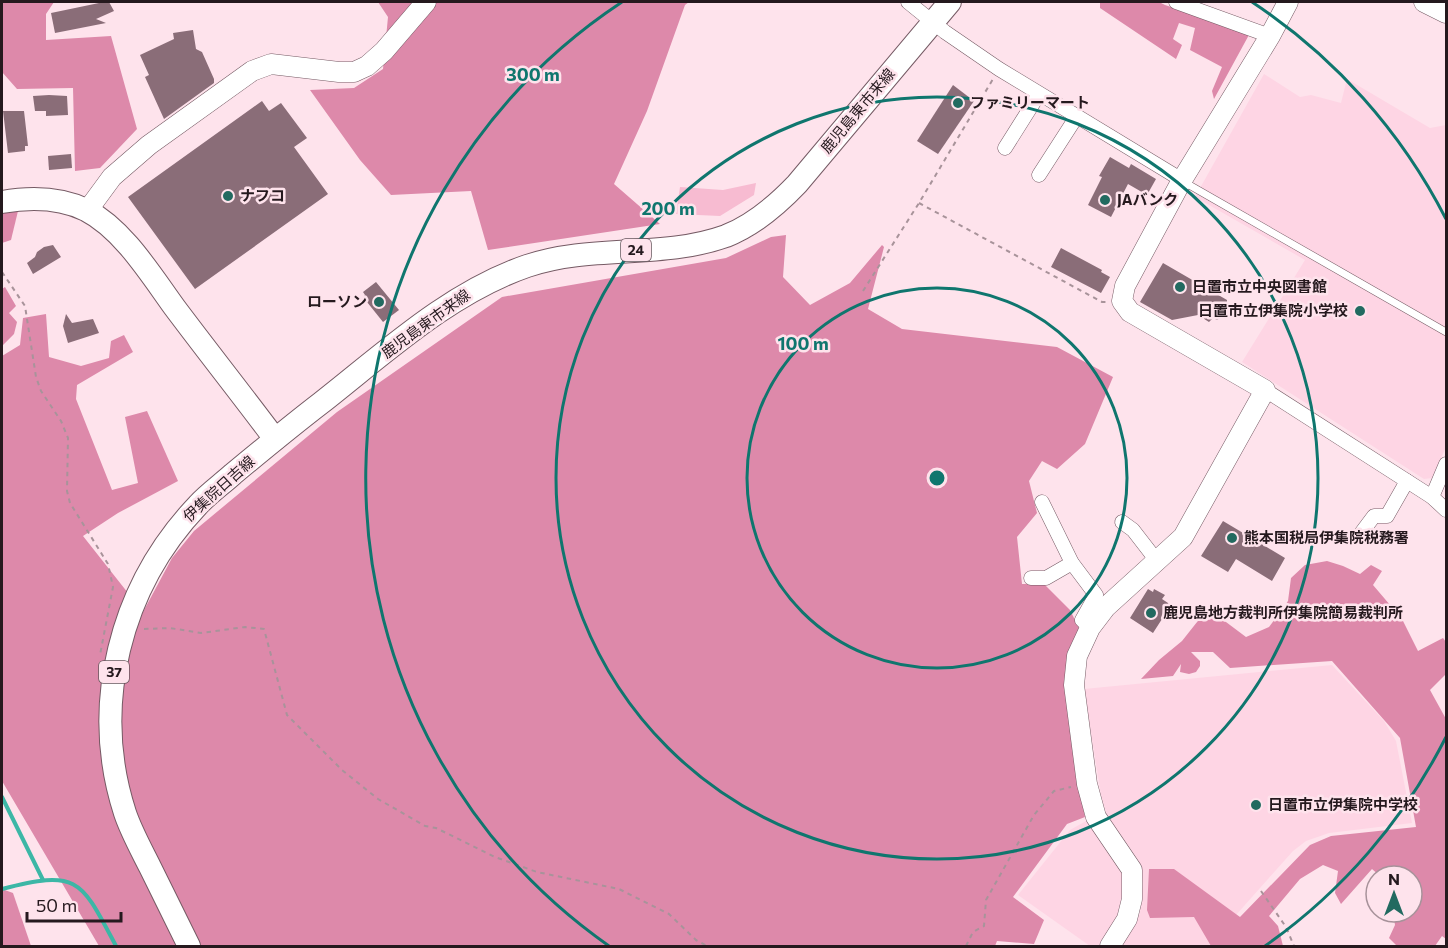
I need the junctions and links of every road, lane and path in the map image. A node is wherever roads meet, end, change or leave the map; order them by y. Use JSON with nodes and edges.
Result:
{"nodes":[{"id":1,"x":426,"y":2,"type":"edge"},
{"id":2,"x":908,"y":2,"type":"edge"},
{"id":3,"x":950,"y":2,"type":"edge"},
{"id":4,"x":1176,"y":2,"type":"edge"},
{"id":5,"x":1288,"y":2,"type":"edge"},
{"id":6,"x":1424,"y":2,"type":"edge"},
{"id":7,"x":1446,"y":13,"type":"edge"},
{"id":8,"x":933,"y":22,"type":"junction"},
{"id":9,"x":1270,"y":36,"type":"junction"},
{"id":10,"x":999,"y":69,"type":"junction"},
{"id":11,"x":1039,"y":94,"type":"junction"},
{"id":12,"x":1077,"y":116,"type":"junction"},
{"id":13,"x":1005,"y":148,"type":"dead end"},
{"id":14,"x":1039,"y":175,"type":"dead end"},
{"id":15,"x":1182,"y":180,"type":"junction"},
{"id":16,"x":2,"y":202,"type":"edge"},
{"id":17,"x":919,"y":203,"type":"junction"},
{"id":18,"x":87,"y":211,"type":"junction"},
{"id":19,"x":2,"y":272,"type":"edge"},
{"id":20,"x":863,"y":291,"type":"dead end"},
{"id":21,"x":1122,"y":301,"type":"junction"},
{"id":22,"x":1446,"y":332,"type":"edge"},
{"id":23,"x":1265,"y":390,"type":"junction"},
{"id":24,"x":275,"y":439,"type":"junction"},
{"id":25,"x":1446,"y":464,"type":"edge"},
{"id":26,"x":1407,"y":481,"type":"junction"},
{"id":27,"x":1432,"y":497,"type":"junction"},
{"id":28,"x":1042,"y":502,"type":"dead end"},
{"id":29,"x":1446,"y":510,"type":"edge"},
{"id":30,"x":1122,"y":522,"type":"dead end"},
{"id":31,"x":1362,"y":532,"type":"dead end"},
{"id":32,"x":1157,"y":561,"type":"junction"},
{"id":33,"x":1072,"y":563,"type":"junction"},
{"id":34,"x":1031,"y":578,"type":"dead end"},
{"id":35,"x":1090,"y":628,"type":"junction"},
{"id":36,"x":141,"y":629,"type":"dead end"},
{"id":37,"x":116,"y":660,"type":"junction"},
{"id":38,"x":1087,"y":784,"type":"junction"},
{"id":39,"x":1261,"y":891,"type":"dead end"},
{"id":40,"x":189,"y":946,"type":"edge"},
{"id":41,"x":706,"y":946,"type":"edge"},
{"id":42,"x":966,"y":946,"type":"edge"},
{"id":43,"x":1110,"y":946,"type":"edge"},
{"id":44,"x":1294,"y":946,"type":"edge"}],
"edges":[{"from":1,"to":18,"type":"street"},
{"from":2,"to":8,"type":"street"},
{"from":3,"to":8,"type":"main road","name":"鹿児島東市来線","number":"24"},
{"from":4,"to":9,"type":"street"},
{"from":5,"to":9,"type":"street"},
{"from":6,"to":7,"type":"street"},
{"from":8,"to":10,"type":"street"},
{"from":8,"to":24,"type":"main road","name":"鹿児島東市来線","number":"24"},
{"from":9,"to":15,"type":"street"},
{"from":10,"to":11,"type":"street"},
{"from":10,"to":17,"type":"path"},
{"from":11,"to":12,"type":"street"},
{"from":11,"to":13,"type":"street"},
{"from":12,"to":14,"type":"street"},
{"from":12,"to":15,"type":"street"},
{"from":15,"to":21,"type":"street"},
{"from":15,"to":22,"type":"lane"},
{"from":16,"to":18,"type":"main road"},
{"from":17,"to":20,"type":"path"},
{"from":17,"to":21,"type":"path"},
{"from":18,"to":24,"type":"main road"},
{"from":19,"to":37,"type":"path"},
{"from":21,"to":23,"type":"street"},
{"from":23,"to":26,"type":"street"},
{"from":23,"to":32,"type":"street"},
{"from":24,"to":37,"type":"main road","name":"伊集院日吉線","number":"37"},
{"from":25,"to":27,"type":"street"},
{"from":26,"to":27,"type":"street"},
{"from":26,"to":31,"type":"street"},
{"from":27,"to":29,"type":"street"},
{"from":28,"to":33,"type":"street"},
{"from":30,"to":32,"type":"street"},
{"from":32,"to":35,"type":"street"},
{"from":33,"to":34,"type":"street"},
{"from":33,"to":35,"type":"street"},
{"from":35,"to":38,"type":"street"},
{"from":36,"to":41,"type":"path"},
{"from":37,"to":40,"type":"main road","name":"伊集院日吉線","number":"37"},
{"from":38,"to":42,"type":"path"},
{"from":38,"to":43,"type":"street"},
{"from":39,"to":44,"type":"path"}]}
